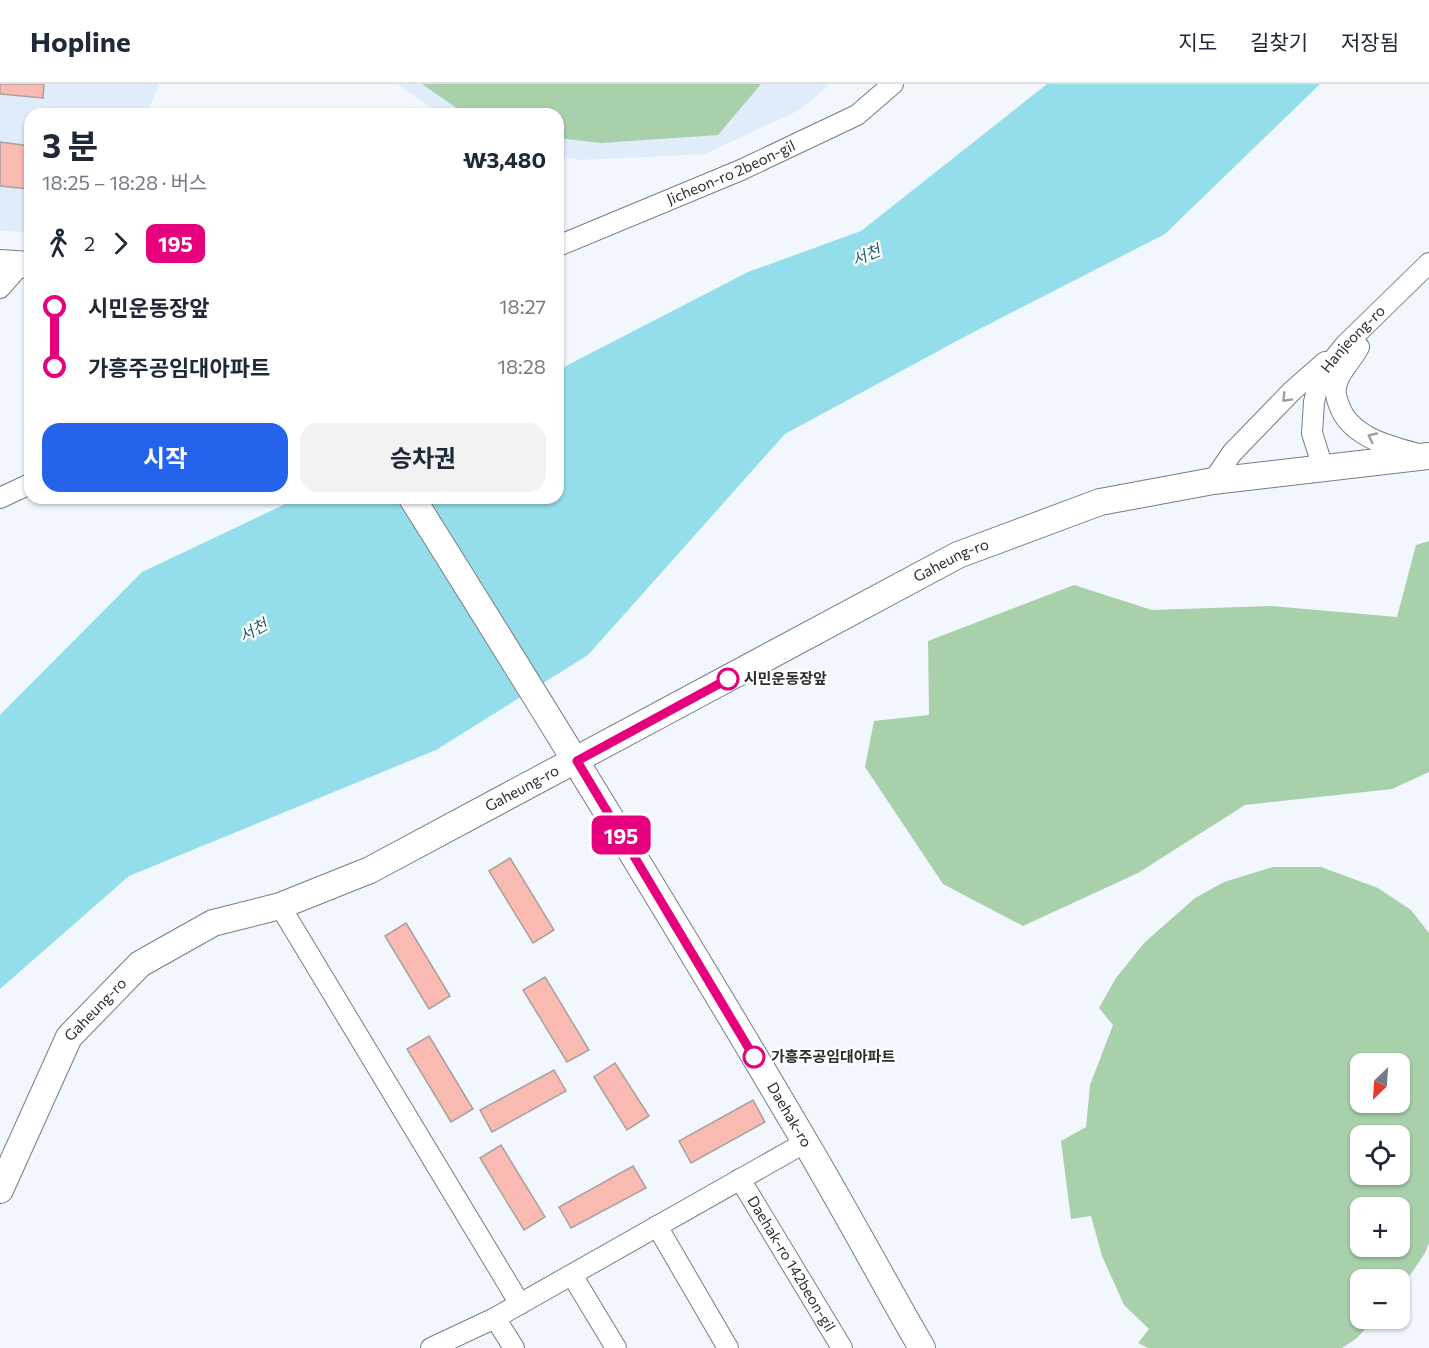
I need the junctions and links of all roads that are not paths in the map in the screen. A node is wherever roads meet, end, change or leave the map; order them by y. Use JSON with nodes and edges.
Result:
{"nodes":[{"id":1,"x":893,"y":84,"type":"edge"},
{"id":2,"x":564,"y":244,"type":"edge"},
{"id":3,"x":1429,"y":263,"type":"edge"},
{"id":4,"x":17,"y":264,"type":"edge"},
{"id":5,"x":0,"y":288,"type":"edge"},
{"id":6,"x":1369,"y":321,"type":"junction"},
{"id":7,"x":1345,"y":345,"type":"junction"},
{"id":8,"x":1428,"y":456,"type":"edge"},
{"id":9,"x":1323,"y":468,"type":"junction"},
{"id":10,"x":1213,"y":481,"type":"junction"},
{"id":11,"x":24,"y":487,"type":"edge"},
{"id":12,"x":0,"y":498,"type":"edge"},
{"id":13,"x":416,"y":504,"type":"edge"},
{"id":14,"x":577,"y":761,"type":"junction"},
{"id":15,"x":280,"y":906,"type":"junction"},
{"id":16,"x":806,"y":1142,"type":"junction"},
{"id":17,"x":740,"y":1179,"type":"junction"},
{"id":18,"x":0,"y":1190,"type":"edge"},
{"id":19,"x":657,"y":1226,"type":"junction"},
{"id":20,"x":572,"y":1275,"type":"junction"},
{"id":21,"x":520,"y":1304,"type":"junction"},
{"id":22,"x":495,"y":1318,"type":"junction"},
{"id":23,"x":431,"y":1348,"type":"edge"},
{"id":24,"x":514,"y":1348,"type":"edge"},
{"id":25,"x":616,"y":1348,"type":"edge"},
{"id":26,"x":728,"y":1348,"type":"edge"},
{"id":27,"x":842,"y":1348,"type":"edge"},
{"id":28,"x":922,"y":1348,"type":"edge"}],
"edges":[{"from":1,"to":2,"type":"street","name":"Jicheon-ro 2beon-gil"},
{"from":3,"to":6,"type":"street","name":"Hanjeong-ro"},
{"from":4,"to":5,"type":"street"},
{"from":6,"to":7,"type":"street","name":"Hanjeong-ro"},
{"from":8,"to":6,"type":"street","one_way":true},
{"from":7,"to":9,"type":"street","name":"Hanjeong-ro"},
{"from":7,"to":10,"type":"street","one_way":true},
{"from":8,"to":9,"type":"main road","name":"Gaheung-ro"},
{"from":9,"to":10,"type":"main road","name":"Gaheung-ro"},
{"from":10,"to":14,"type":"main road","name":"Gaheung-ro"},
{"from":11,"to":12,"type":"street"},
{"from":13,"to":14,"type":"main road","name":"Daehak-ro"},
{"from":14,"to":15,"type":"main road","name":"Gaheung-ro"},
{"from":14,"to":16,"type":"main road","name":"Daehak-ro"},
{"from":15,"to":18,"type":"main road","name":"Gaheung-ro"},
{"from":15,"to":21,"type":"street"},
{"from":16,"to":17,"type":"street","name":"Daehak-ro 142beon-gil"},
{"from":16,"to":28,"type":"main road","name":"Daehak-ro"},
{"from":17,"to":19,"type":"street","name":"Daehak-ro 142beon-gil"},
{"from":17,"to":27,"type":"street","name":"Daehak-ro 142beon-gil"},
{"from":19,"to":20,"type":"street","name":"Daehak-ro 142beon-gil"},
{"from":19,"to":26,"type":"street"},
{"from":20,"to":21,"type":"street","name":"Daehak-ro 142beon-gil"},
{"from":20,"to":25,"type":"street"},
{"from":21,"to":22,"type":"street","name":"Daehak-ro 142beon-gil"},
{"from":22,"to":23,"type":"street","name":"Daehak-ro 142beon-gil"},
{"from":22,"to":24,"type":"street"}]}
